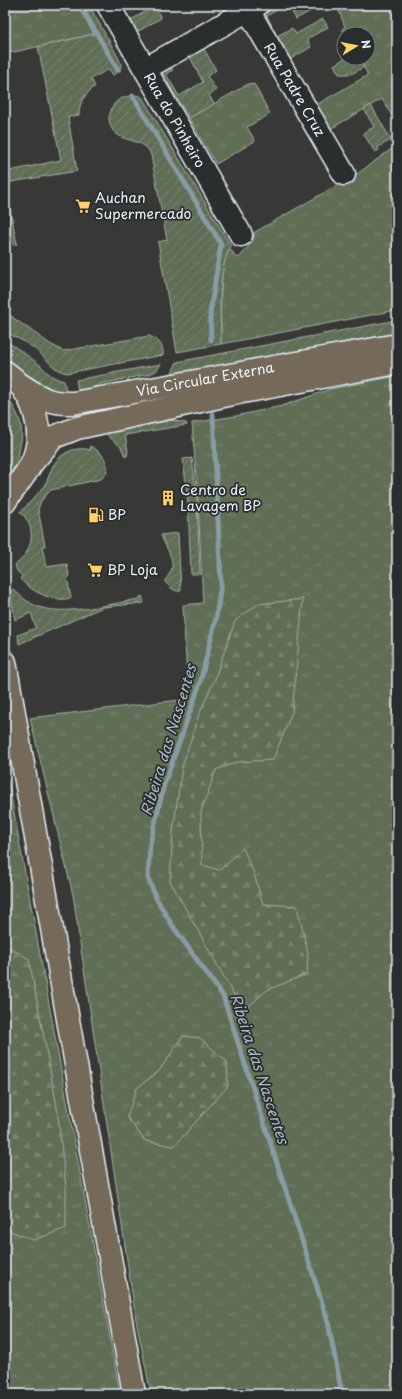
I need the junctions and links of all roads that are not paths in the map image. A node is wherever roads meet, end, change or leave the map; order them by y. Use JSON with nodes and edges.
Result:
{"nodes":[{"id":1,"x":108,"y":5,"type":"edge"},
{"id":2,"x":250,"y":7,"type":"edge"},
{"id":3,"x":145,"y":69,"type":"junction"},
{"id":4,"x":344,"y":174,"type":"dead end"},
{"id":5,"x":241,"y":235,"type":"dead end"},
{"id":6,"x":397,"y":345,"type":"edge"},
{"id":7,"x":397,"y":362,"type":"edge"},
{"id":8,"x":11,"y":378,"type":"edge"},
{"id":9,"x":32,"y":463,"type":"junction"},
{"id":10,"x":9,"y":494,"type":"edge"},
{"id":11,"x":5,"y":662,"type":"edge"},
{"id":12,"x":134,"y":1394,"type":"edge"}],
"edges":[{"from":1,"to":3,"type":"street","name":"Rua do Pinheiro"},
{"from":2,"to":3,"type":"street"},
{"from":2,"to":4,"type":"street","name":"Rua Padre Cruz"},
{"from":3,"to":5,"type":"street","name":"Rua do Pinheiro"},
{"from":6,"to":8,"type":"main road","name":"Via Circular Externa"},
{"from":7,"to":9,"type":"main road","name":"Via Circular Externa"},
{"from":8,"to":9,"type":"main road"},
{"from":9,"to":10,"type":"main road"},
{"from":11,"to":12,"type":"main road"}]}
